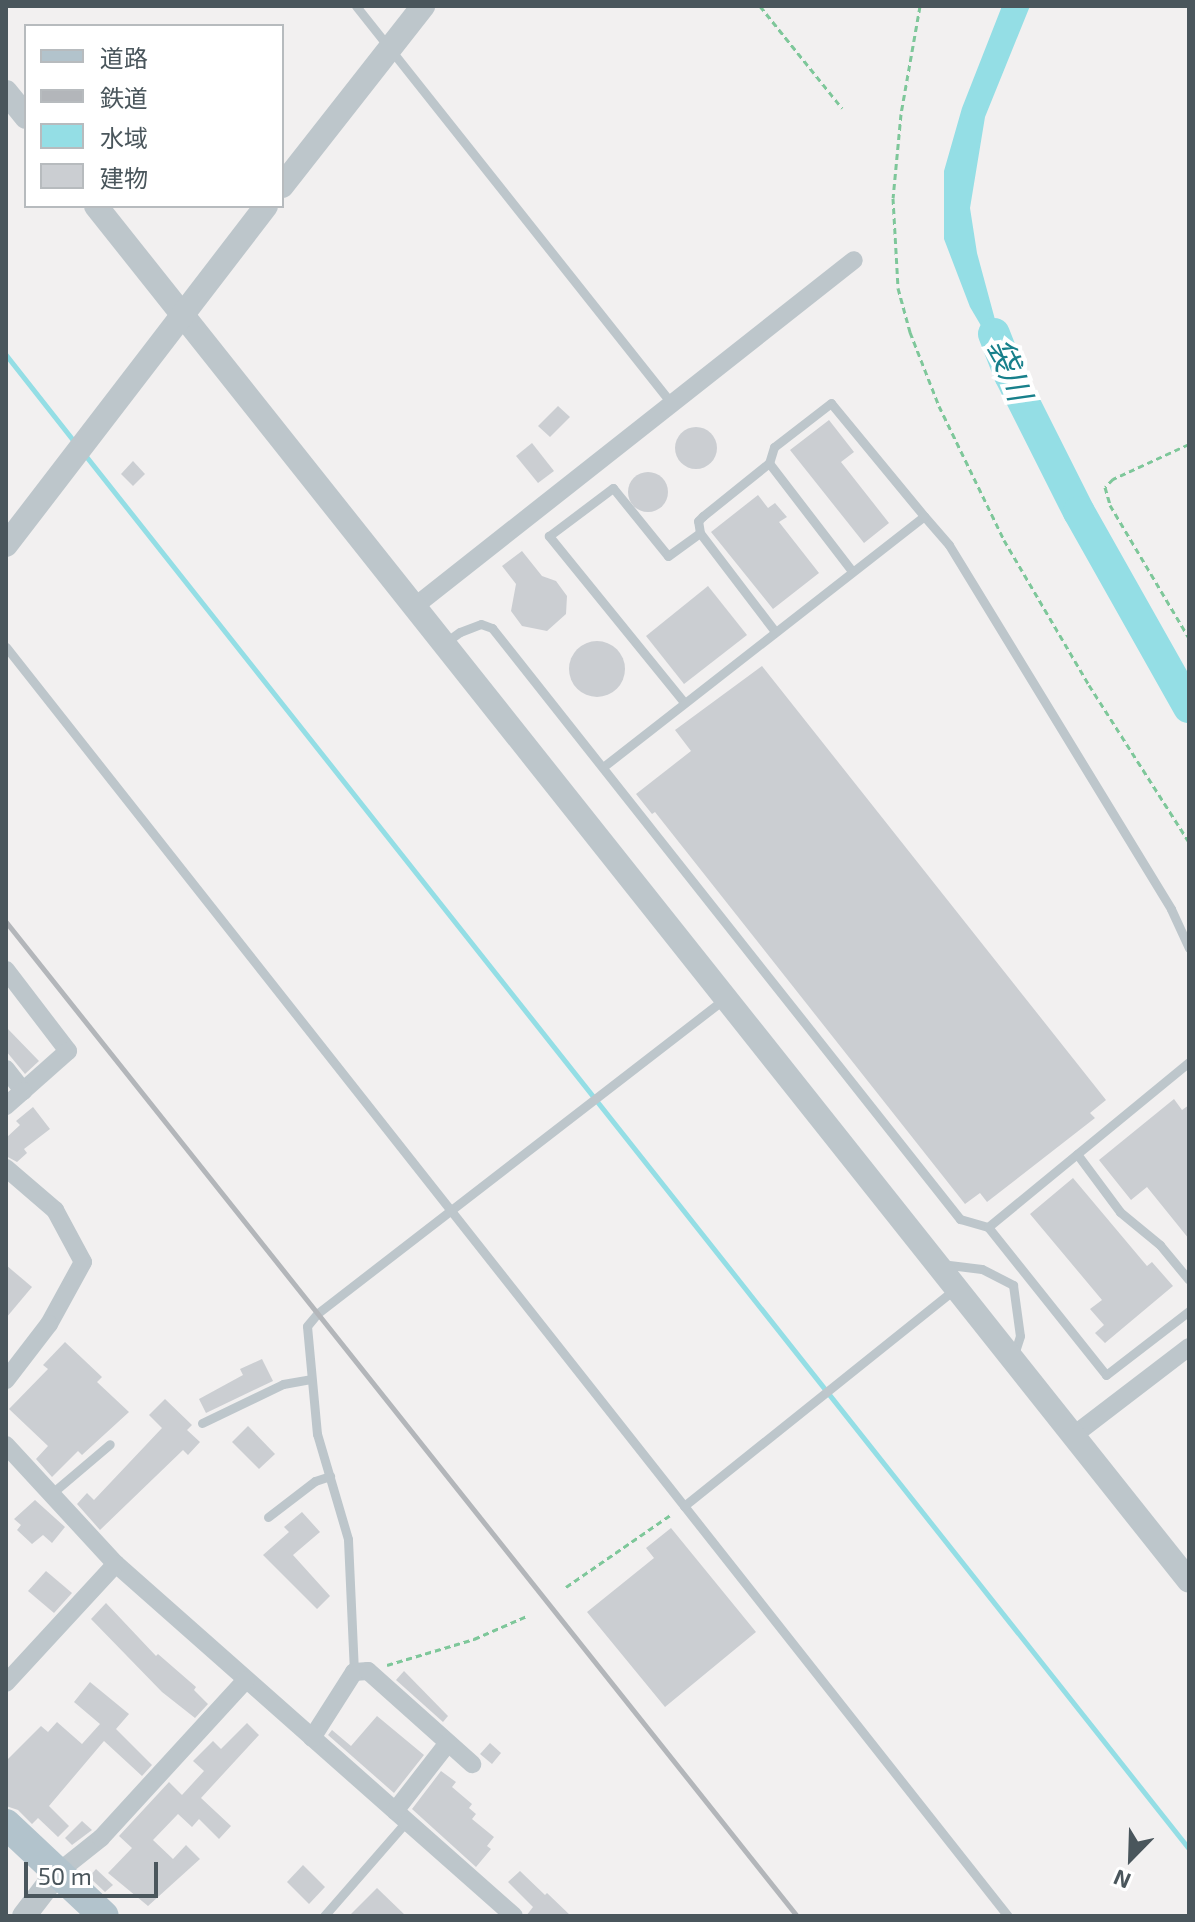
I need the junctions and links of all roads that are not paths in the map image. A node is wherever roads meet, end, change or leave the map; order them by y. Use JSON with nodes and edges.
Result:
{"nodes":[{"id":1,"x":356,"y":6,"type":"edge"},
{"id":2,"x":423,"y":6,"type":"edge"},
{"id":3,"x":390,"y":49,"type":"junction"},
{"id":4,"x":6,"y":92,"type":"edge"},
{"id":5,"x":24,"y":114,"type":"edge"},
{"id":6,"x":284,"y":183,"type":"edge"},
{"id":7,"x":98,"y":208,"type":"edge"},
{"id":8,"x":264,"y":208,"type":"edge"},
{"id":9,"x":854,"y":260,"type":"dead end"},
{"id":10,"x":181,"y":314,"type":"junction"},
{"id":11,"x":672,"y":404,"type":"junction"},
{"id":12,"x":769,"y":463,"type":"junction"},
{"id":13,"x":924,"y":516,"type":"junction"},
{"id":14,"x":700,"y":533,"type":"junction"},
{"id":15,"x":6,"y":545,"type":"edge"},
{"id":16,"x":851,"y":570,"type":"junction"},
{"id":17,"x":414,"y":607,"type":"junction"},
{"id":18,"x":774,"y":630,"type":"junction"},
{"id":19,"x":444,"y":644,"type":"junction"},
{"id":20,"x":6,"y":647,"type":"edge"},
{"id":21,"x":683,"y":701,"type":"junction"},
{"id":22,"x":603,"y":767,"type":"junction"},
{"id":23,"x":1189,"y":948,"type":"edge"},
{"id":24,"x":6,"y":970,"type":"edge"},
{"id":25,"x":725,"y":999,"type":"junction"},
{"id":26,"x":1189,"y":1062,"type":"edge"},
{"id":27,"x":6,"y":1069,"type":"edge"},
{"id":28,"x":23,"y":1091,"type":"junction"},
{"id":29,"x":6,"y":1106,"type":"edge"},
{"id":30,"x":1077,"y":1154,"type":"junction"},
{"id":31,"x":6,"y":1168,"type":"edge"},
{"id":32,"x":450,"y":1212,"type":"junction"},
{"id":33,"x":988,"y":1227,"type":"junction"},
{"id":34,"x":938,"y":1264,"type":"junction"},
{"id":35,"x":1027,"y":1274,"type":"junction"},
{"id":36,"x":1189,"y":1280,"type":"edge"},
{"id":37,"x":1013,"y":1285,"type":"junction"},
{"id":38,"x":957,"y":1288,"type":"junction"},
{"id":39,"x":1189,"y":1311,"type":"edge"},
{"id":40,"x":1189,"y":1347,"type":"edge"},
{"id":41,"x":1013,"y":1358,"type":"junction"},
{"id":42,"x":311,"y":1379,"type":"junction"},
{"id":43,"x":6,"y":1380,"type":"edge"},
{"id":44,"x":202,"y":1423,"type":"dead end"},
{"id":45,"x":1074,"y":1435,"type":"junction"},
{"id":46,"x":110,"y":1444,"type":"dead end"},
{"id":47,"x":6,"y":1445,"type":"edge"},
{"id":48,"x":330,"y":1476,"type":"junction"},
{"id":49,"x":51,"y":1494,"type":"junction"},
{"id":50,"x":684,"y":1506,"type":"junction"},
{"id":51,"x":268,"y":1517,"type":"dead end"},
{"id":52,"x":116,"y":1564,"type":"junction"},
{"id":53,"x":1189,"y":1581,"type":"edge"},
{"id":54,"x":361,"y":1672,"type":"junction"},
{"id":55,"x":246,"y":1680,"type":"junction"},
{"id":56,"x":6,"y":1683,"type":"edge"},
{"id":57,"x":312,"y":1738,"type":"junction"},
{"id":58,"x":448,"y":1743,"type":"junction"},
{"id":59,"x":472,"y":1764,"type":"dead end"},
{"id":60,"x":401,"y":1816,"type":"junction"},
{"id":61,"x":6,"y":1824,"type":"edge"},
{"id":62,"x":57,"y":1873,"type":"junction"},
{"id":63,"x":24,"y":1916,"type":"edge"},
{"id":64,"x":104,"y":1916,"type":"edge"},
{"id":65,"x":324,"y":1916,"type":"edge"},
{"id":66,"x":514,"y":1916,"type":"edge"},
{"id":67,"x":1008,"y":1916,"type":"edge"}],
"edges":[{"from":1,"to":3,"type":"lane"},
{"from":2,"to":3,"type":"street"},
{"from":3,"to":6,"type":"street"},
{"from":3,"to":11,"type":"lane"},
{"from":4,"to":5,"type":"street"},
{"from":7,"to":10,"type":"street"},
{"from":8,"to":10,"type":"street"},
{"from":9,"to":11,"type":"street"},
{"from":10,"to":15,"type":"street"},
{"from":10,"to":17,"type":"street"},
{"from":11,"to":17,"type":"street"},
{"from":12,"to":13,"type":"lane"},
{"from":12,"to":14,"type":"lane"},
{"from":12,"to":16,"type":"lane"},
{"from":13,"to":16,"type":"lane"},
{"from":13,"to":23,"type":"lane"},
{"from":14,"to":18,"type":"lane"},
{"from":14,"to":21,"type":"lane"},
{"from":16,"to":18,"type":"lane"},
{"from":17,"to":19,"type":"street"},
{"from":18,"to":21,"type":"lane"},
{"from":19,"to":22,"type":"lane"},
{"from":19,"to":25,"type":"street"},
{"from":20,"to":32,"type":"lane"},
{"from":21,"to":22,"type":"lane"},
{"from":22,"to":33,"type":"lane"},
{"from":24,"to":28,"type":"street"},
{"from":25,"to":32,"type":"lane"},
{"from":25,"to":34,"type":"street"},
{"from":26,"to":30,"type":"lane"},
{"from":27,"to":28,"type":"street"},
{"from":28,"to":29,"type":"street"},
{"from":30,"to":33,"type":"lane"},
{"from":30,"to":36,"type":"lane"},
{"from":31,"to":43,"type":"street"},
{"from":32,"to":42,"type":"lane"},
{"from":32,"to":50,"type":"lane"},
{"from":33,"to":35,"type":"lane"},
{"from":34,"to":37,"type":"lane"},
{"from":34,"to":38,"type":"street"},
{"from":35,"to":37,"type":"lane"},
{"from":35,"to":39,"type":"lane"},
{"from":37,"to":41,"type":"lane"},
{"from":38,"to":41,"type":"street"},
{"from":38,"to":50,"type":"lane"},
{"from":40,"to":45,"type":"street"},
{"from":41,"to":45,"type":"street"},
{"from":42,"to":44,"type":"lane"},
{"from":42,"to":48,"type":"lane"},
{"from":45,"to":53,"type":"street"},
{"from":46,"to":49,"type":"lane"},
{"from":47,"to":49,"type":"street"},
{"from":48,"to":51,"type":"lane"},
{"from":48,"to":54,"type":"lane"},
{"from":49,"to":52,"type":"street"},
{"from":50,"to":67,"type":"lane"},
{"from":52,"to":55,"type":"street"},
{"from":52,"to":56,"type":"street"},
{"from":54,"to":57,"type":"street"},
{"from":54,"to":58,"type":"street"},
{"from":55,"to":57,"type":"street"},
{"from":55,"to":62,"type":"street"},
{"from":57,"to":60,"type":"street"},
{"from":58,"to":59,"type":"street"},
{"from":58,"to":60,"type":"street"},
{"from":60,"to":65,"type":"lane"},
{"from":60,"to":66,"type":"street"},
{"from":61,"to":62,"type":"main road"},
{"from":62,"to":63,"type":"street"},
{"from":62,"to":64,"type":"main road"}]}
